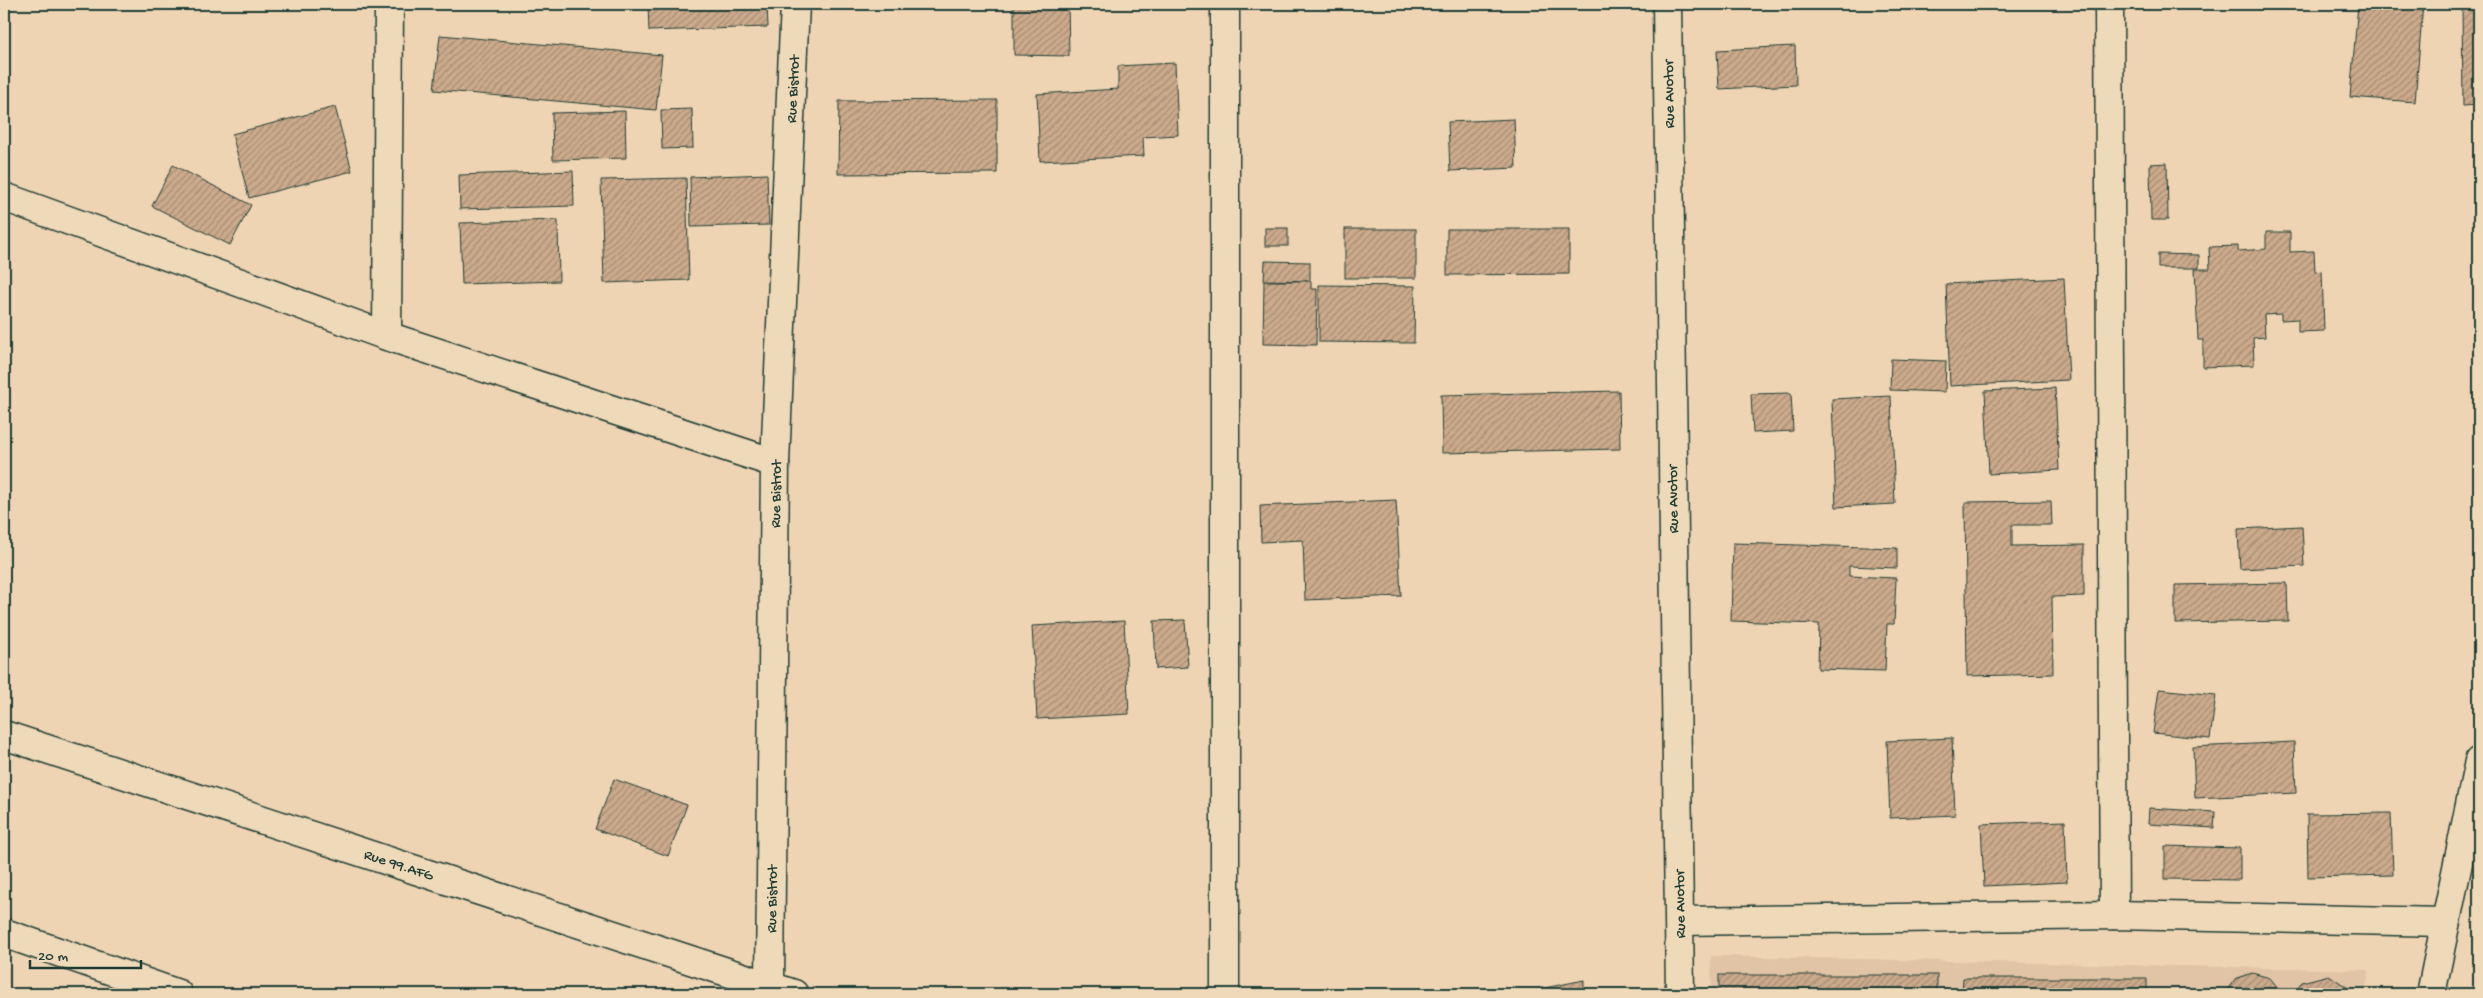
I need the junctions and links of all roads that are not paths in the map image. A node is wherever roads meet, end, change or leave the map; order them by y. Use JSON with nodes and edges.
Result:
{"nodes":[{"id":1,"x":389,"y":4,"type":"edge"},
{"id":2,"x":795,"y":4,"type":"edge"},
{"id":3,"x":1225,"y":4,"type":"edge"},
{"id":4,"x":1667,"y":4,"type":"edge"},
{"id":5,"x":2109,"y":4,"type":"edge"},
{"id":6,"x":4,"y":197,"type":"edge"},
{"id":7,"x":387,"y":336,"type":"junction"},
{"id":8,"x":775,"y":463,"type":"junction"},
{"id":9,"x":4,"y":735,"type":"edge"},
{"id":10,"x":2479,"y":761,"type":"edge"},
{"id":11,"x":2114,"y":915,"type":"junction"},
{"id":12,"x":1680,"y":921,"type":"junction"},
{"id":13,"x":2444,"y":922,"type":"junction"},
{"id":14,"x":4,"y":933,"type":"edge"},
{"id":15,"x":782,"y":989,"type":"edge"},
{"id":16,"x":178,"y":994,"type":"edge"},
{"id":17,"x":1225,"y":994,"type":"edge"},
{"id":18,"x":1680,"y":994,"type":"edge"},
{"id":19,"x":2431,"y":994,"type":"edge"}],
"edges":[{"from":1,"to":7,"type":"street"},
{"from":2,"to":8,"type":"street","name":"Rue Bistrot"},
{"from":3,"to":17,"type":"street"},
{"from":4,"to":12,"type":"street","name":"Rue Avotor"},
{"from":5,"to":11,"type":"street"},
{"from":6,"to":7,"type":"street"},
{"from":7,"to":8,"type":"street"},
{"from":8,"to":15,"type":"street","name":"Rue Bistrot"},
{"from":9,"to":15,"type":"street","name":"Rue 99.AFG"},
{"from":10,"to":13,"type":"street"},
{"from":11,"to":12,"type":"street"},
{"from":11,"to":13,"type":"street"},
{"from":12,"to":18,"type":"street","name":"Rue Avotor"},
{"from":13,"to":19,"type":"street"},
{"from":14,"to":16,"type":"street"}]}
